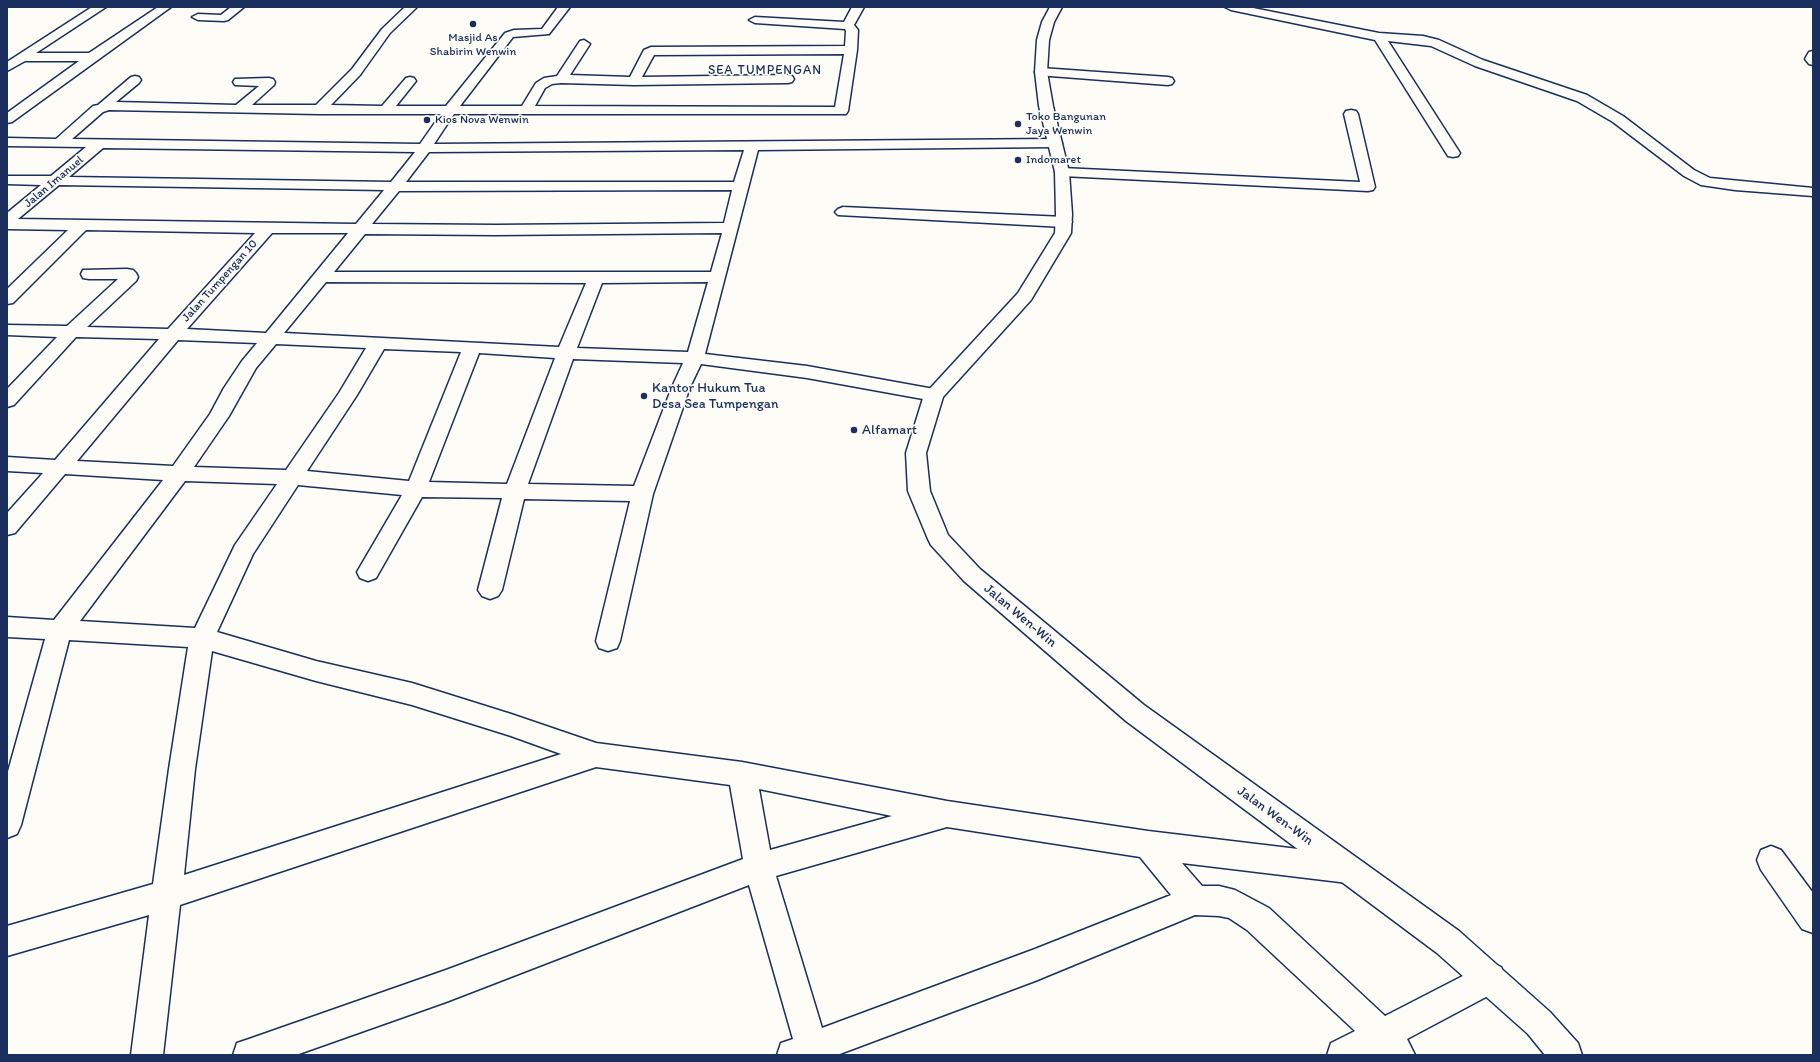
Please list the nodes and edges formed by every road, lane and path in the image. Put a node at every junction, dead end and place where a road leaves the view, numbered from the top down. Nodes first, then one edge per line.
1 (100, 7) edge
2 (165, 7) edge
3 (238, 7) edge
4 (411, 7) edge
5 (564, 7) edge
6 (858, 7) edge
7 (1056, 7) edge
8 (1232, 7) edge
9 (198, 16) dead end
10 (755, 20) dead end
11 (848, 26) junction
12 (1379, 37) junction
13 (584, 44) dead end
14 (851, 50) junction
15 (1813, 55) edge
16 (22, 57) junction
17 (92, 57) junction
18 (1813, 61) edge
19 (7, 67) edge
20 (1041, 72) junction
21 (561, 79) junction
22 (788, 79) dead end
23 (135, 80) dead end
24 (410, 81) dead end
25 (634, 81) junction
26 (1168, 81) dead end
27 (239, 82) dead end
28 (103, 107) junction
29 (239, 109) junction
30 (318, 110) junction
31 (384, 110) junction
32 (450, 110) junction
33 (526, 110) junction
34 (1350, 114) dead end
35 (7, 119) edge
36 (838, 128) junction
37 (7, 142) edge
38 (59, 142) junction
39 (100, 142) junction
40 (1055, 143) junction
41 (752, 146) junction
42 (424, 148) junction
43 (1453, 154) dead end
44 (1062, 172) junction
45 (7, 180) edge
46 (56, 180) junction
47 (397, 185) junction
48 (740, 186) junction
49 (1813, 192) edge
50 (843, 212) dead end
51 (1064, 222) junction
52 (7, 223) edge
53 (82, 225) junction
54 (268, 228) junction
55 (731, 228) junction
56 (361, 229) junction
57 (88, 274) dead end
58 (321, 277) junction
59 (718, 277) junction
60 (596, 278) junction
61 (7, 299) edge
62 (7, 330) edge
63 (71, 332) junction
64 (173, 334) junction
65 (271, 338) junction
66 (378, 343) junction
67 (472, 347) junction
68 (566, 353) junction
69 (695, 358) junction
70 (934, 395) junction
71 (7, 401) edge
72 (7, 464) edge
73 (61, 466) junction
74 (179, 474) junction
75 (293, 477) junction
76 (416, 489) junction
77 (515, 491) junction
78 (642, 494) junction
79 (7, 527) edge
80 (368, 572) dead end
81 (490, 590) dead end
82 (7, 627) edge
83 (60, 630) junction
84 (202, 638) junction
85 (608, 641) dead end
86 (596, 755) junction
87 (742, 774) junction
88 (946, 814) junction
89 (7, 825) edge
90 (1148, 845) junction
91 (1771, 860) dead end
92 (759, 867) junction
93 (1348, 869) junction
94 (167, 895) junction
95 (1195, 900) junction
96 (1813, 918) edge
97 (7, 942) edge
98 (1490, 978) junction
99 (1390, 1045) edge
100 (806, 1052) edge
101 (146, 1055) edge
102 (249, 1055) edge
103 (1344, 1055) edge
104 (1566, 1055) edge

1 - 16 street
2 - 17 street
3 - 9 street
4 - 30 street
5 - 32 street
6 - 11 street
7 - 20 street, Jalan Wen-Win
8 - 12 street
10 - 11 street
11 - 14 street
12 - 43 street
12 - 49 street
13 - 21 street
14 - 25 street
14 - 36 street
15 - 18 street
16 - 17 street
16 - 19 street
17 - 35 street
20 - 26 street
20 - 40 street, Jalan Wen-Win
21 - 25 street
21 - 33 street
22 - 25 street
23 - 28 street
24 - 31 street
27 - 29 street
28 - 29 street
28 - 38 street
29 - 30 street
30 - 31 street
31 - 32 street
32 - 33 street
32 - 42 street
33 - 36 street
34 - 44 street
36 - 40 street
36 - 41 street
37 - 38 street
38 - 39 street
39 - 42 street
39 - 46 street, Jalan Imanuel
40 - 44 street, Jalan Wen-Win
41 - 42 street
41 - 48 street
42 - 47 street
44 - 51 street, Jalan Wen-Win
45 - 46 street
46 - 47 street
46 - 52 street, Jalan Imanuel
47 - 48 street
47 - 56 street
48 - 55 street
50 - 51 street
51 - 70 street, Jalan Wen-Win
52 - 53 street
53 - 54 street
53 - 61 street
54 - 56 street
54 - 64 street, Jalan Tumpengan 10
55 - 56 street
55 - 59 street
56 - 58 street
57 - 63 street
58 - 60 street
58 - 65 street
59 - 60 street
59 - 69 street
60 - 68 street
62 - 63 street
63 - 64 street
63 - 71 street
64 - 65 street
64 - 73 street, Jalan Tumpengan 10
65 - 66 street
65 - 74 street
66 - 67 street
66 - 75 street
67 - 68 street
67 - 76 street
68 - 69 street
68 - 77 street
69 - 70 street
69 - 78 street
70 - 93 street, Jalan Wen-Win
72 - 73 street
73 - 74 street
73 - 79 street, Jalan Tumpengan 10
74 - 75 street
74 - 83 street
75 - 76 street
75 - 84 street
76 - 77 street
76 - 80 street
77 - 78 street
77 - 81 street
78 - 85 street
82 - 83 street
83 - 84 street
83 - 89 street
84 - 86 street
84 - 94 street
86 - 87 street
86 - 94 street
87 - 88 street
87 - 92 street
88 - 90 street
88 - 92 street
90 - 93 street
90 - 95 street
91 - 96 street
92 - 100 street
92 - 102 street
93 - 98 street, Jalan Wen-Win
94 - 97 street
94 - 101 street
95 - 99 street
95 - 100 street
98 - 99 street
98 - 104 street, Jalan Wen-Win
99 - 103 street

